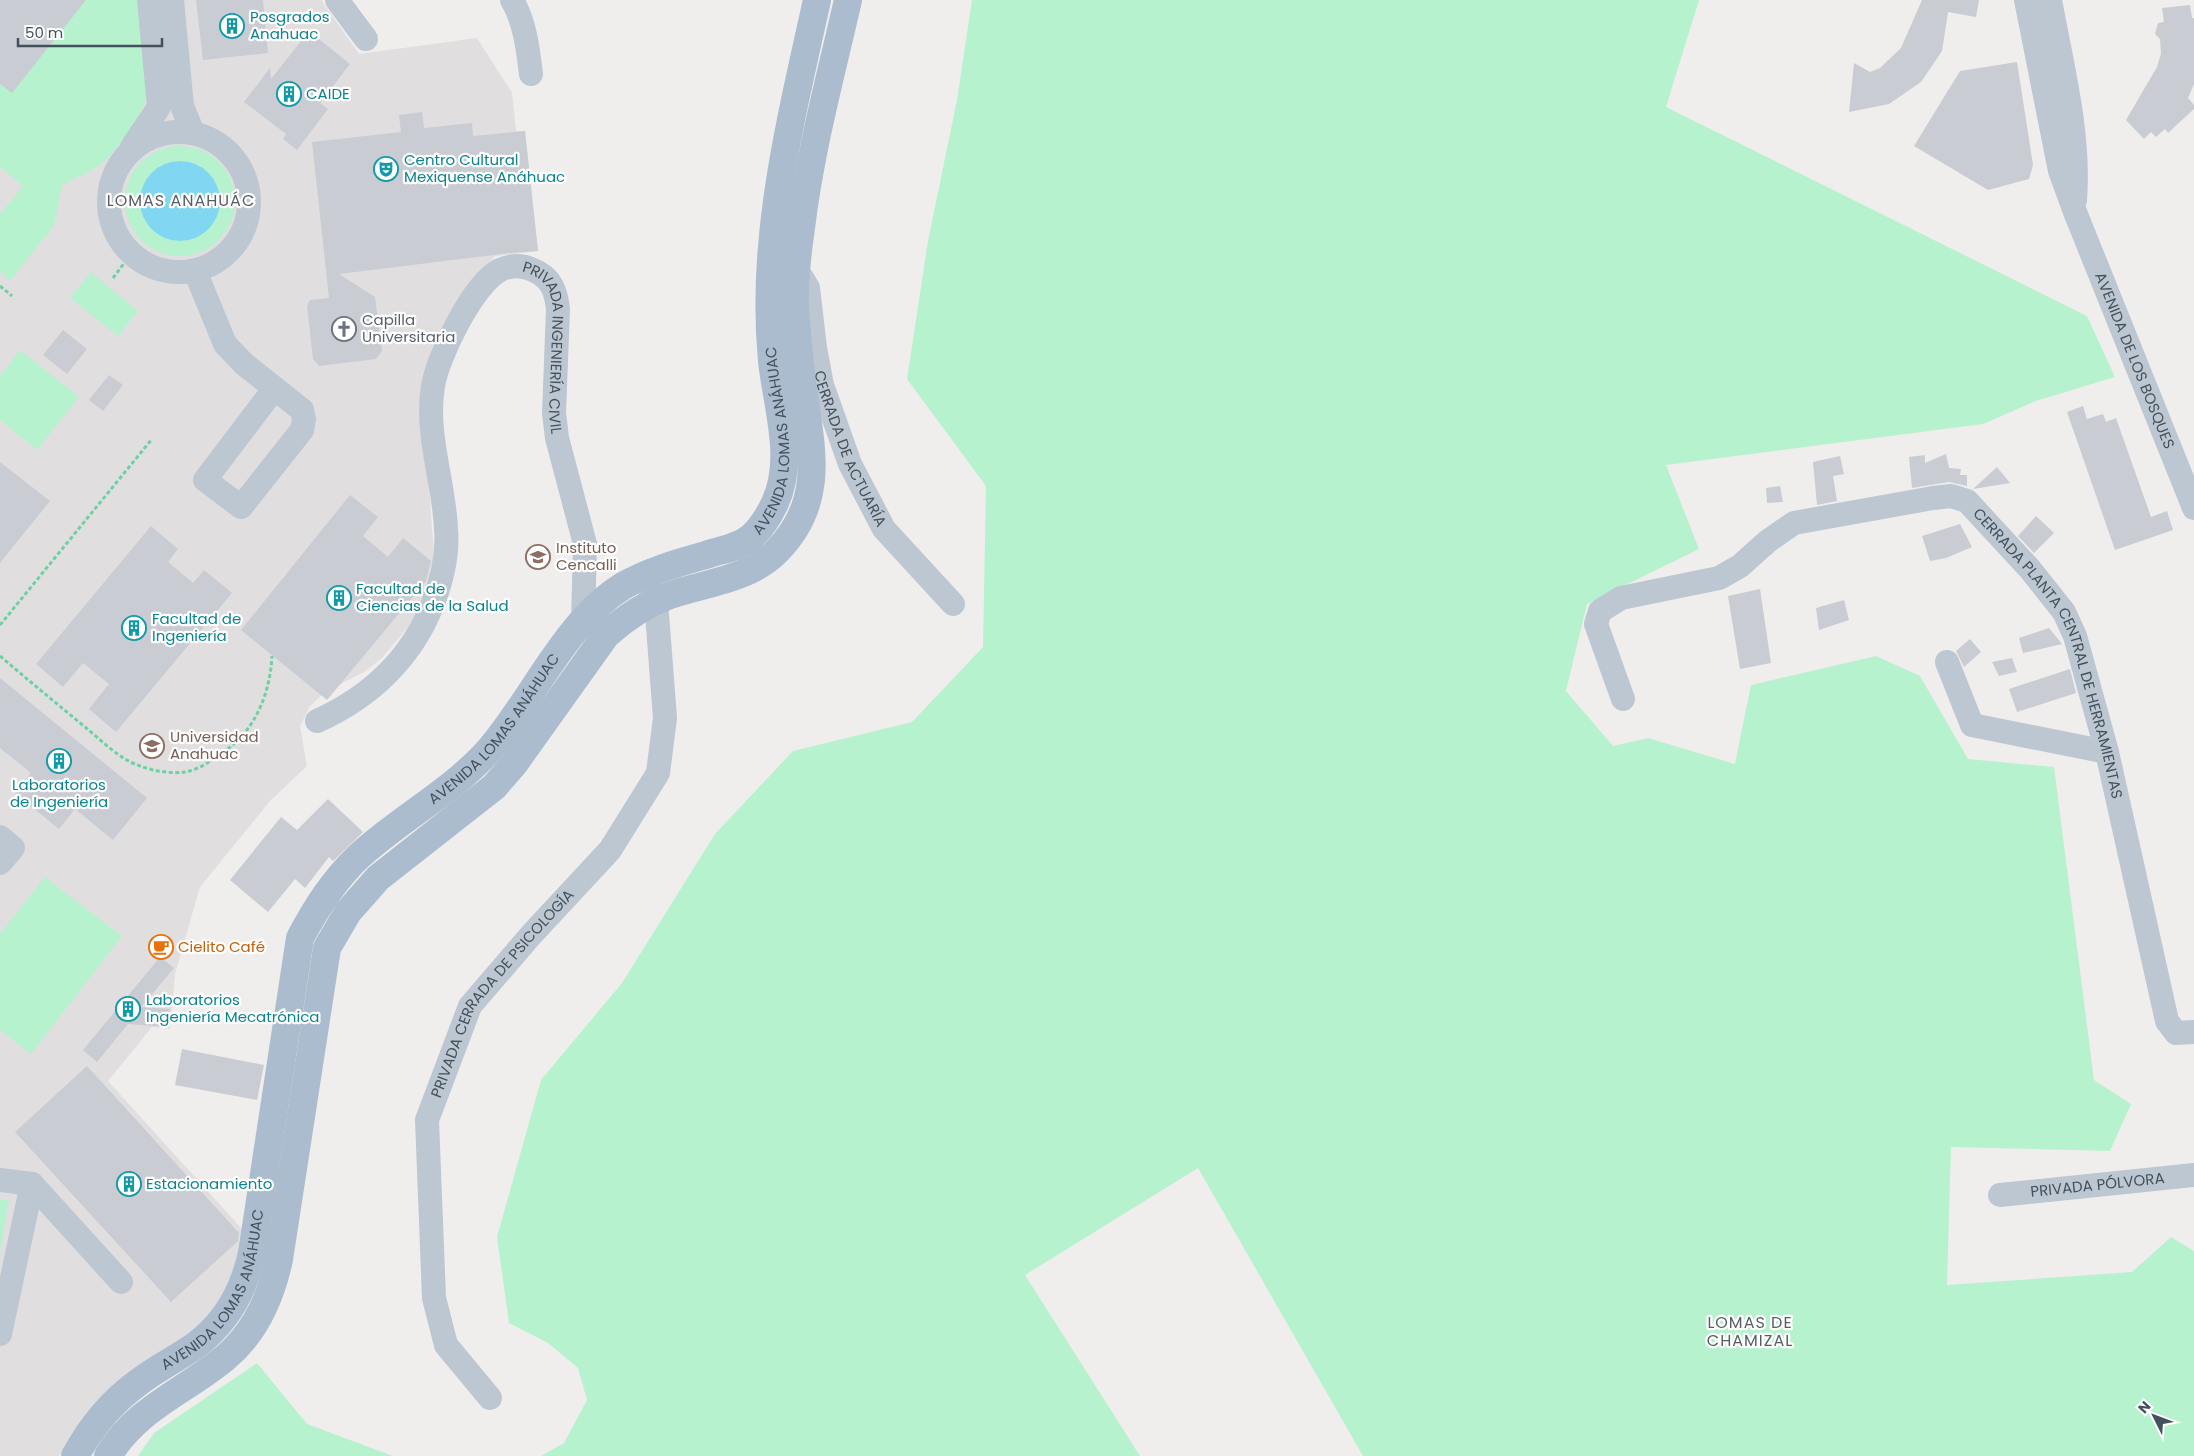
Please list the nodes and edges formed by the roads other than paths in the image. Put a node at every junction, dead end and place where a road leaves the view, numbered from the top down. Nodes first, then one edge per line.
1 (149, 0) edge
2 (172, 0) edge
3 (337, 0) edge
4 (512, 0) edge
5 (817, 0) edge
6 (848, 0) edge
7 (2026, 0) edge
8 (2050, 0) edge
9 (366, 39) dead end
10 (531, 74) dead end
11 (193, 132) junction
12 (129, 152) junction
13 (2075, 212) junction
14 (194, 271) junction
15 (795, 271) junction
16 (274, 390) junction
17 (2194, 508) edge
18 (643, 576) junction
19 (656, 601) junction
20 (953, 604) dead end
21 (594, 628) junction
22 (1947, 662) dead end
23 (1624, 699) dead end
24 (317, 721) dead end
25 (2107, 752) junction
26 (0, 837) edge
27 (0, 863) edge
28 (2194, 1032) edge
29 (2194, 1175) edge
30 (0, 1180) edge
31 (32, 1184) junction
32 (2000, 1195) dead end
33 (121, 1282) dead end
34 (0, 1334) edge
35 (490, 1398) dead end
36 (74, 1456) edge
37 (108, 1456) edge

1 - 12 street
2 - 11 street
3 - 9 street
4 - 10 street
5 - 18 main road, AVENIDA LOMAS ANÁHUAC
6 - 15 main road, AVENIDA LOMAS ANÁHUAC
7 - 13 street, AVENIDA DE LOS BOSQUES
8 - 13 street, AVENIDA DE LOS BOSQUES
11 - 12 street
11 - 14 street
12 - 14 street
13 - 17 street, AVENIDA DE LOS BOSQUES
14 - 16 street
15 - 19 main road, AVENIDA LOMAS ANÁHUAC
15 - 20 street, CERRADA DE ACTUARÍA
16 - 16 street
18 - 19 street
18 - 21 main road, AVENIDA LOMAS ANÁHUAC
19 - 21 main road, AVENIDA LOMAS ANÁHUAC
19 - 35 street, PRIVADA CERRADA DE PSICOLOGÍA
21 - 24 street, PRIVADA INGENIERÍA CIVIL
21 - 36 main road, AVENIDA LOMAS ANÁHUAC
21 - 37 main road, AVENIDA LOMAS ANÁHUAC
22 - 25 street
23 - 25 street, CERRADA PLANTA CENTRAL DE HERRAMIENTAS
25 - 28 street, CERRADA PLANTA CENTRAL DE HERRAMIENTAS
26 - 27 street
29 - 32 street, PRIVADA PÓLVORA
30 - 31 street
31 - 33 street
31 - 34 street

